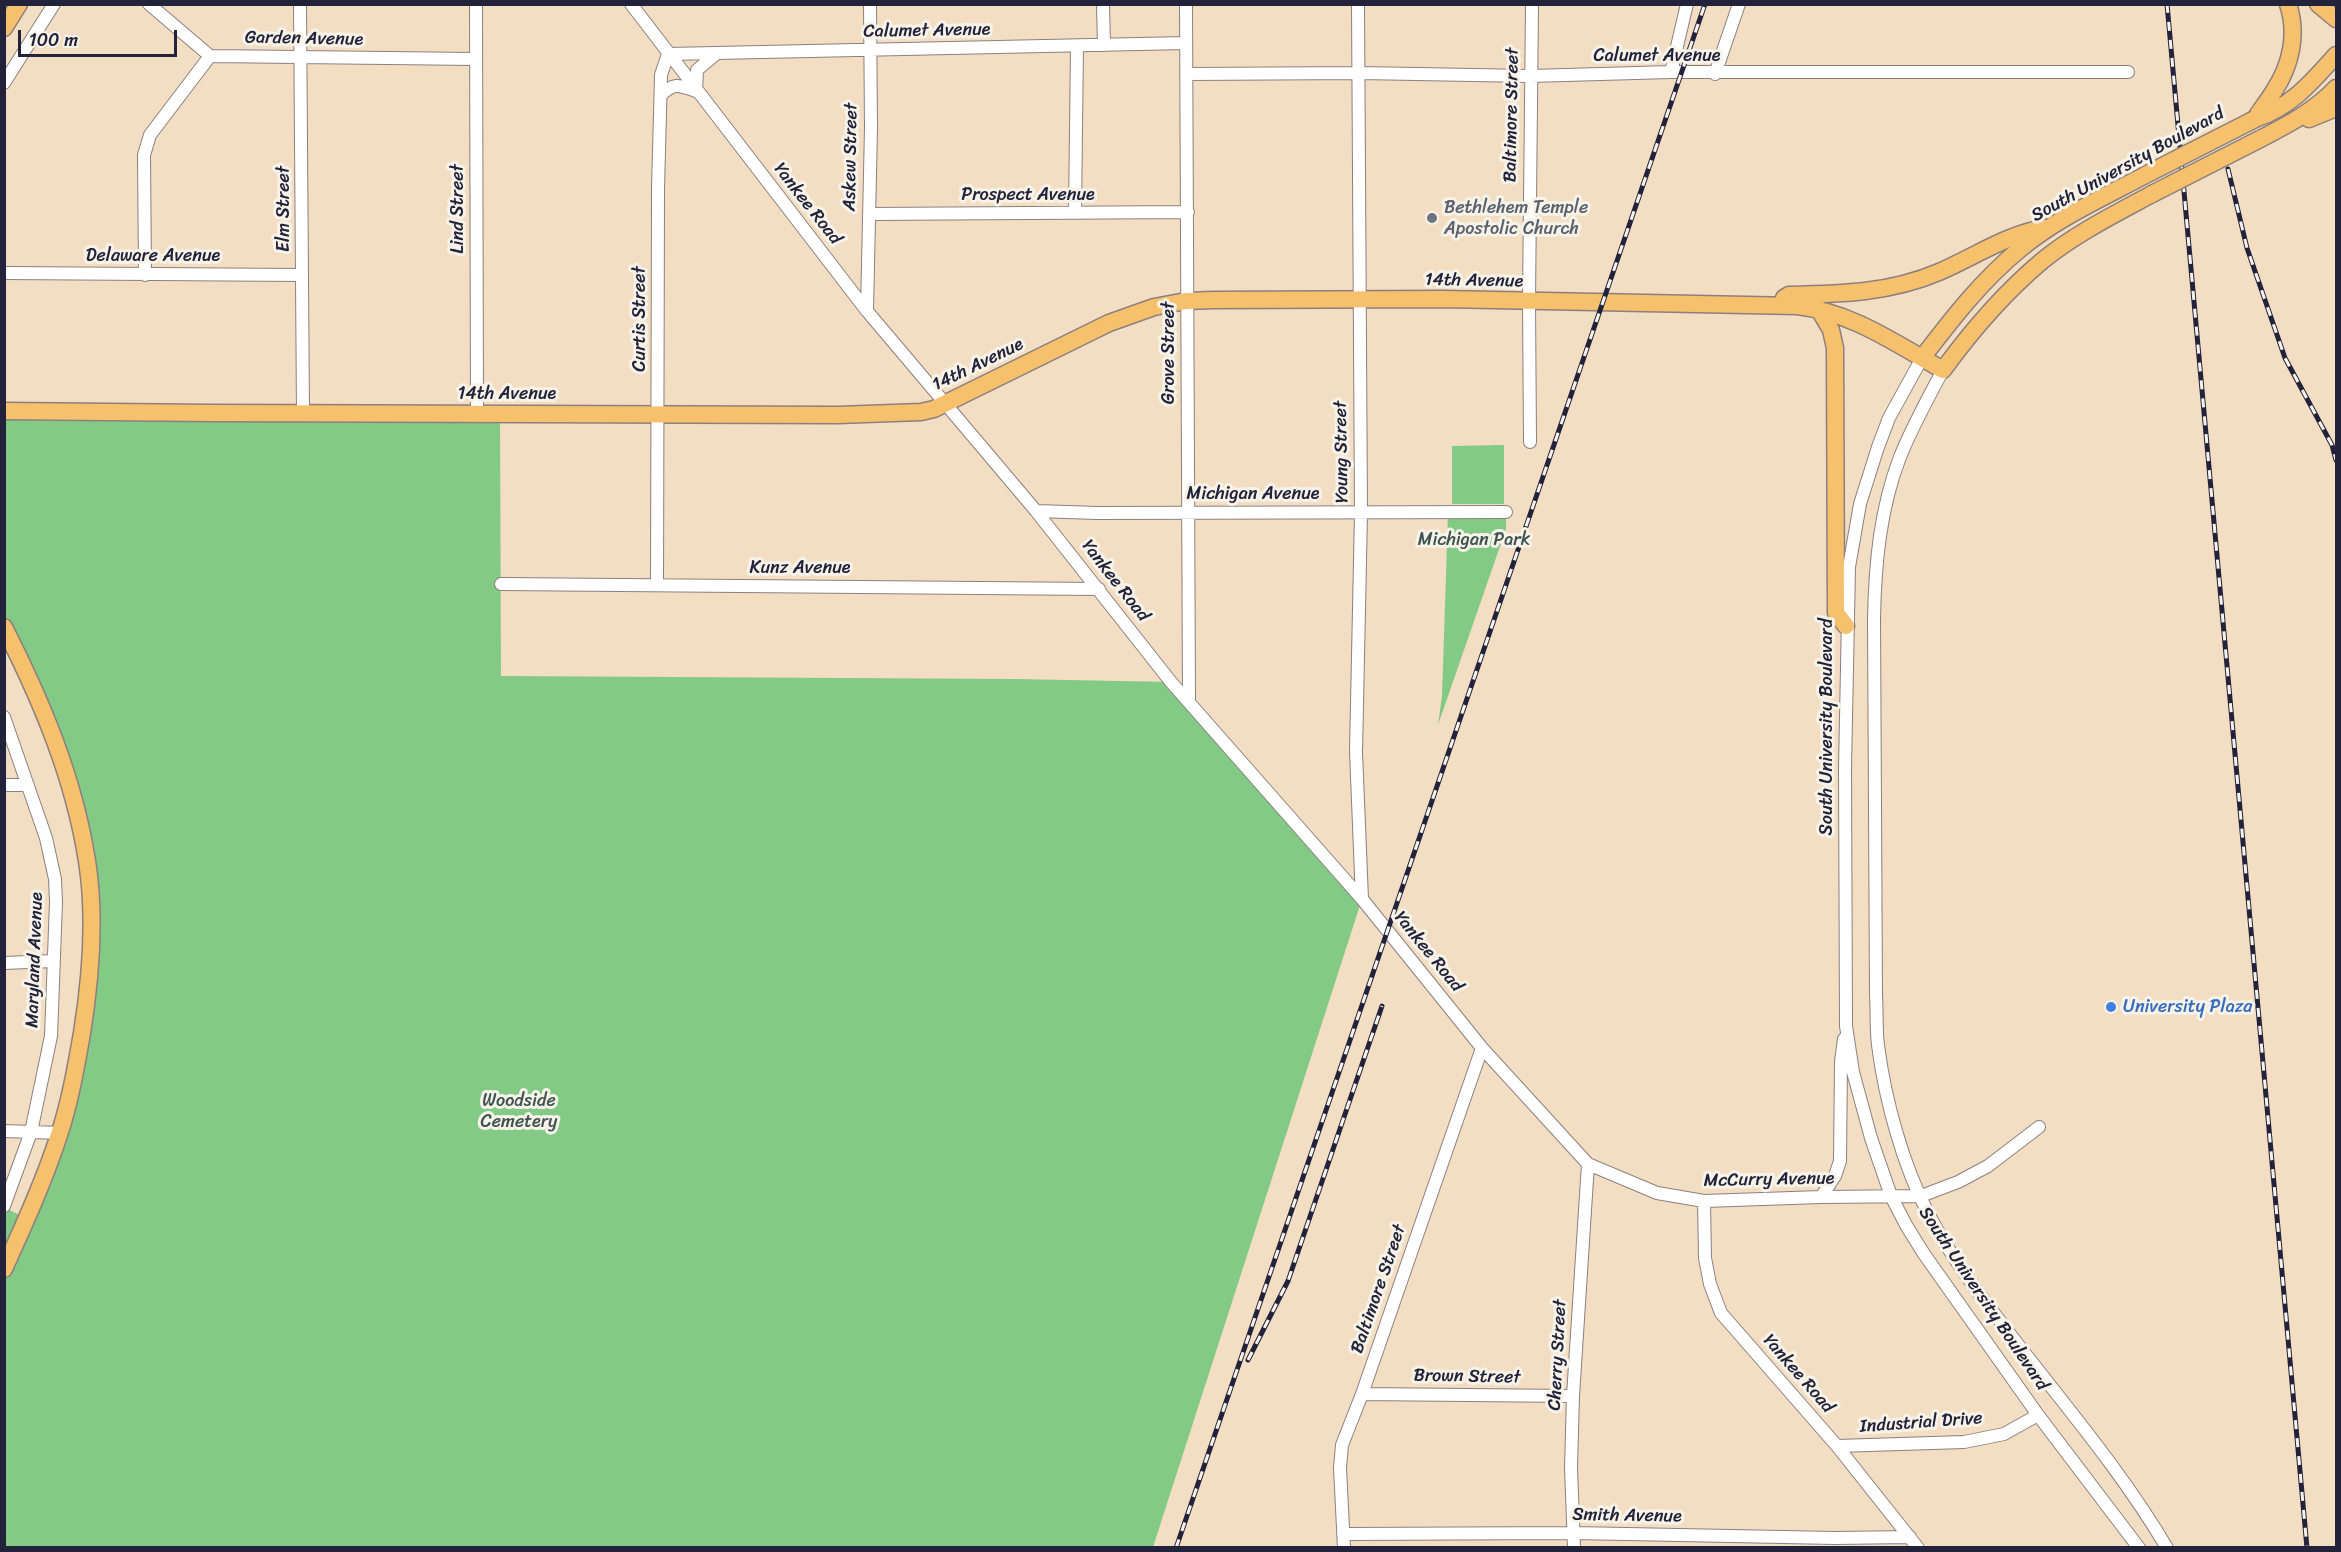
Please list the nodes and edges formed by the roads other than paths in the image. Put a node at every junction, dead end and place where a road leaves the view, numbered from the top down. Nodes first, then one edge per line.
1 (19, 4) edge
2 (54, 4) edge
3 (149, 4) edge
4 (300, 4) edge
5 (476, 4) edge
6 (631, 4) edge
7 (870, 4) edge
8 (1103, 4) edge
9 (1186, 4) edge
10 (1358, 4) edge
11 (1532, 4) edge
12 (1687, 4) edge
13 (1738, 4) edge
14 (2288, 4) edge
15 (2318, 4) edge
16 (2337, 19) edge
17 (4, 28) edge
18 (1186, 43) junction
19 (1104, 45) junction
20 (1077, 46) junction
21 (870, 50) junction
22 (668, 54) junction
23 (716, 54) junction
24 (2337, 55) edge
25 (210, 56) junction
26 (300, 56) junction
27 (476, 59) junction
28 (1671, 72) junction
29 (2128, 72) dead end
30 (1360, 73) junction
31 (1187, 74) junction
32 (1715, 74) junction
33 (1530, 76) junction
34 (4, 83) edge
35 (2337, 88) edge
36 (696, 91) junction
37 (661, 95) junction
38 (2337, 108) edge
39 (2255, 119) junction
40 (2294, 121) junction
41 (1188, 212) junction
42 (1075, 213) junction
43 (869, 214) junction
44 (2049, 228) junction
45 (4, 273) edge
46 (146, 275) junction
47 (302, 275) junction
48 (1358, 299) junction
49 (1186, 301) junction
50 (1529, 301) junction
51 (1773, 305) junction
52 (1818, 308) junction
53 (867, 310) junction
54 (1922, 358) junction
55 (1943, 370) junction
56 (947, 404) junction
57 (4, 411) edge
58 (477, 413) junction
59 (303, 414) junction
60 (657, 414) junction
61 (1530, 442) dead end
62 (1036, 511) junction
63 (1189, 512) junction
64 (1506, 512) dead end
65 (1361, 513) junction
66 (501, 584) dead end
67 (657, 585) junction
68 (1099, 589) junction
69 (1846, 626) junction
70 (4, 627) edge
71 (1189, 701) junction
72 (4, 717) edge
73 (4, 785) edge
74 (28, 785) junction
75 (1362, 899) junction
76 (53, 961) junction
77 (4, 963) edge
78 (1846, 1026) junction
79 (1482, 1048) junction
80 (2039, 1127) dead end
81 (4, 1131) edge
82 (32, 1132) junction
83 (60, 1133) junction
84 (1588, 1164) junction
85 (1891, 1196) junction
86 (1921, 1196) junction
87 (1821, 1197) junction
88 (1704, 1201) junction
89 (4, 1206) edge
90 (4, 1269) edge
91 (1362, 1394) junction
92 (1573, 1396) junction
93 (2038, 1415) junction
94 (1837, 1446) junction
95 (1574, 1533) junction
96 (1344, 1534) junction
97 (1910, 1537) junction
98 (1791, 1542) edge
99 (1344, 1548) edge
100 (1574, 1548) edge
101 (1918, 1548) edge
102 (2139, 1548) edge
103 (2167, 1548) edge

1 - 17 main road
2 - 34 street
3 - 25 street
4 - 26 street, Elm Street
5 - 27 street, Lind Street
6 - 22 street, Yankee Road
7 - 21 street, Askew Street
8 - 19 street
9 - 18 street, Grove Street
10 - 30 street, Young Street
11 - 33 street, Baltimore Street
12 - 28 street
13 - 32 street
14 - 39 main road
15 - 16 main road
18 - 19 street, Calumet Avenue
18 - 31 street, Grove Street
19 - 20 street, Calumet Avenue
20 - 21 street, Calumet Avenue
20 - 42 street
21 - 23 street, Calumet Avenue
21 - 43 street, Askew Street
22 - 23 street, Calumet Avenue
22 - 36 street, Yankee Road
22 - 37 street, Curtis Street
23 - 36 street
24 - 39 main road, South University Boulevard
25 - 26 street, Garden Avenue
25 - 46 street
26 - 27 street, Garden Avenue
26 - 47 street, Elm Street
27 - 58 street, Lind Street
28 - 32 street, Calumet Avenue
28 - 33 street, Calumet Avenue
29 - 32 street, Calumet Avenue
30 - 31 street, Calumet Avenue
30 - 33 street, Calumet Avenue
30 - 48 street, Young Street
31 - 41 street, Grove Street
33 - 50 street, Baltimore Street
35 - 40 main road, South University Boulevard
36 - 37 street
36 - 53 street, Yankee Road
37 - 60 street, Curtis Street
38 - 40 main road
39 - 44 main road, South University Boulevard, bridge
40 - 55 main road, South University Boulevard, bridge
41 - 42 street, Prospect Avenue
41 - 49 street, Grove Street
42 - 43 street, Prospect Avenue
43 - 53 street, Askew Street
44 - 51 main road
44 - 54 main road, South University Boulevard
45 - 46 street, Delaware Avenue
46 - 47 street, Delaware Avenue
47 - 59 street, Elm Street
48 - 49 main road, 14th Avenue
48 - 50 main road, 14th Avenue
48 - 65 street, Young Street
49 - 56 main road, 14th Avenue
49 - 63 street, Grove Street
50 - 51 main road, 14th Avenue
50 - 61 street, Baltimore Street
51 - 52 main road, 14th Avenue
52 - 54 main road, 14th Avenue
52 - 69 main road
53 - 56 street, Yankee Road
54 - 55 main road, 14th Avenue
54 - 69 street, South University Boulevard
55 - 86 street, South University Boulevard
56 - 60 main road, 14th Avenue
56 - 62 street, Yankee Road
57 - 59 main road, 14th Avenue
58 - 59 main road, 14th Avenue
58 - 60 main road, 14th Avenue
60 - 67 street, Curtis Street
62 - 63 street, Michigan Avenue
62 - 68 street, Yankee Road
63 - 65 street, Michigan Avenue
63 - 71 street, Grove Street
64 - 65 street, Michigan Avenue
65 - 75 street, Young Street
66 - 67 street, Kunz Avenue
67 - 68 street, Kunz Avenue
68 - 71 street, Yankee Road
69 - 78 street, South University Boulevard
70 - 83 main road
71 - 75 street, Yankee Road
72 - 74 street, Maryland Avenue
73 - 74 street
74 - 76 street, Maryland Avenue
75 - 79 street, Yankee Road
76 - 77 street
76 - 82 street, Maryland Avenue
78 - 85 street, South University Boulevard
78 - 87 street
79 - 84 street, Yankee Road
79 - 91 street, Baltimore Street
80 - 86 street
81 - 82 street
82 - 83 street
82 - 89 street, Maryland Avenue
83 - 90 main road
84 - 88 street, McCurry Avenue
84 - 92 street, Cherry Street
85 - 86 street, McCurry Avenue
85 - 87 street, McCurry Avenue
85 - 93 street, South University Boulevard
86 - 103 street, South University Boulevard
87 - 88 street, McCurry Avenue
88 - 94 street, Yankee Road
91 - 92 street, Brown Street
91 - 96 street, Baltimore Street
92 - 95 street, Cherry Street
93 - 94 street, Industrial Drive
93 - 102 street, South University Boulevard
94 - 97 street, Yankee Road
95 - 96 street, Smith Avenue
95 - 98 street, Smith Avenue
95 - 100 street, Cherry Street
96 - 99 street, Baltimore Street
97 - 98 street, Smith Avenue
97 - 101 street, Yankee Road

